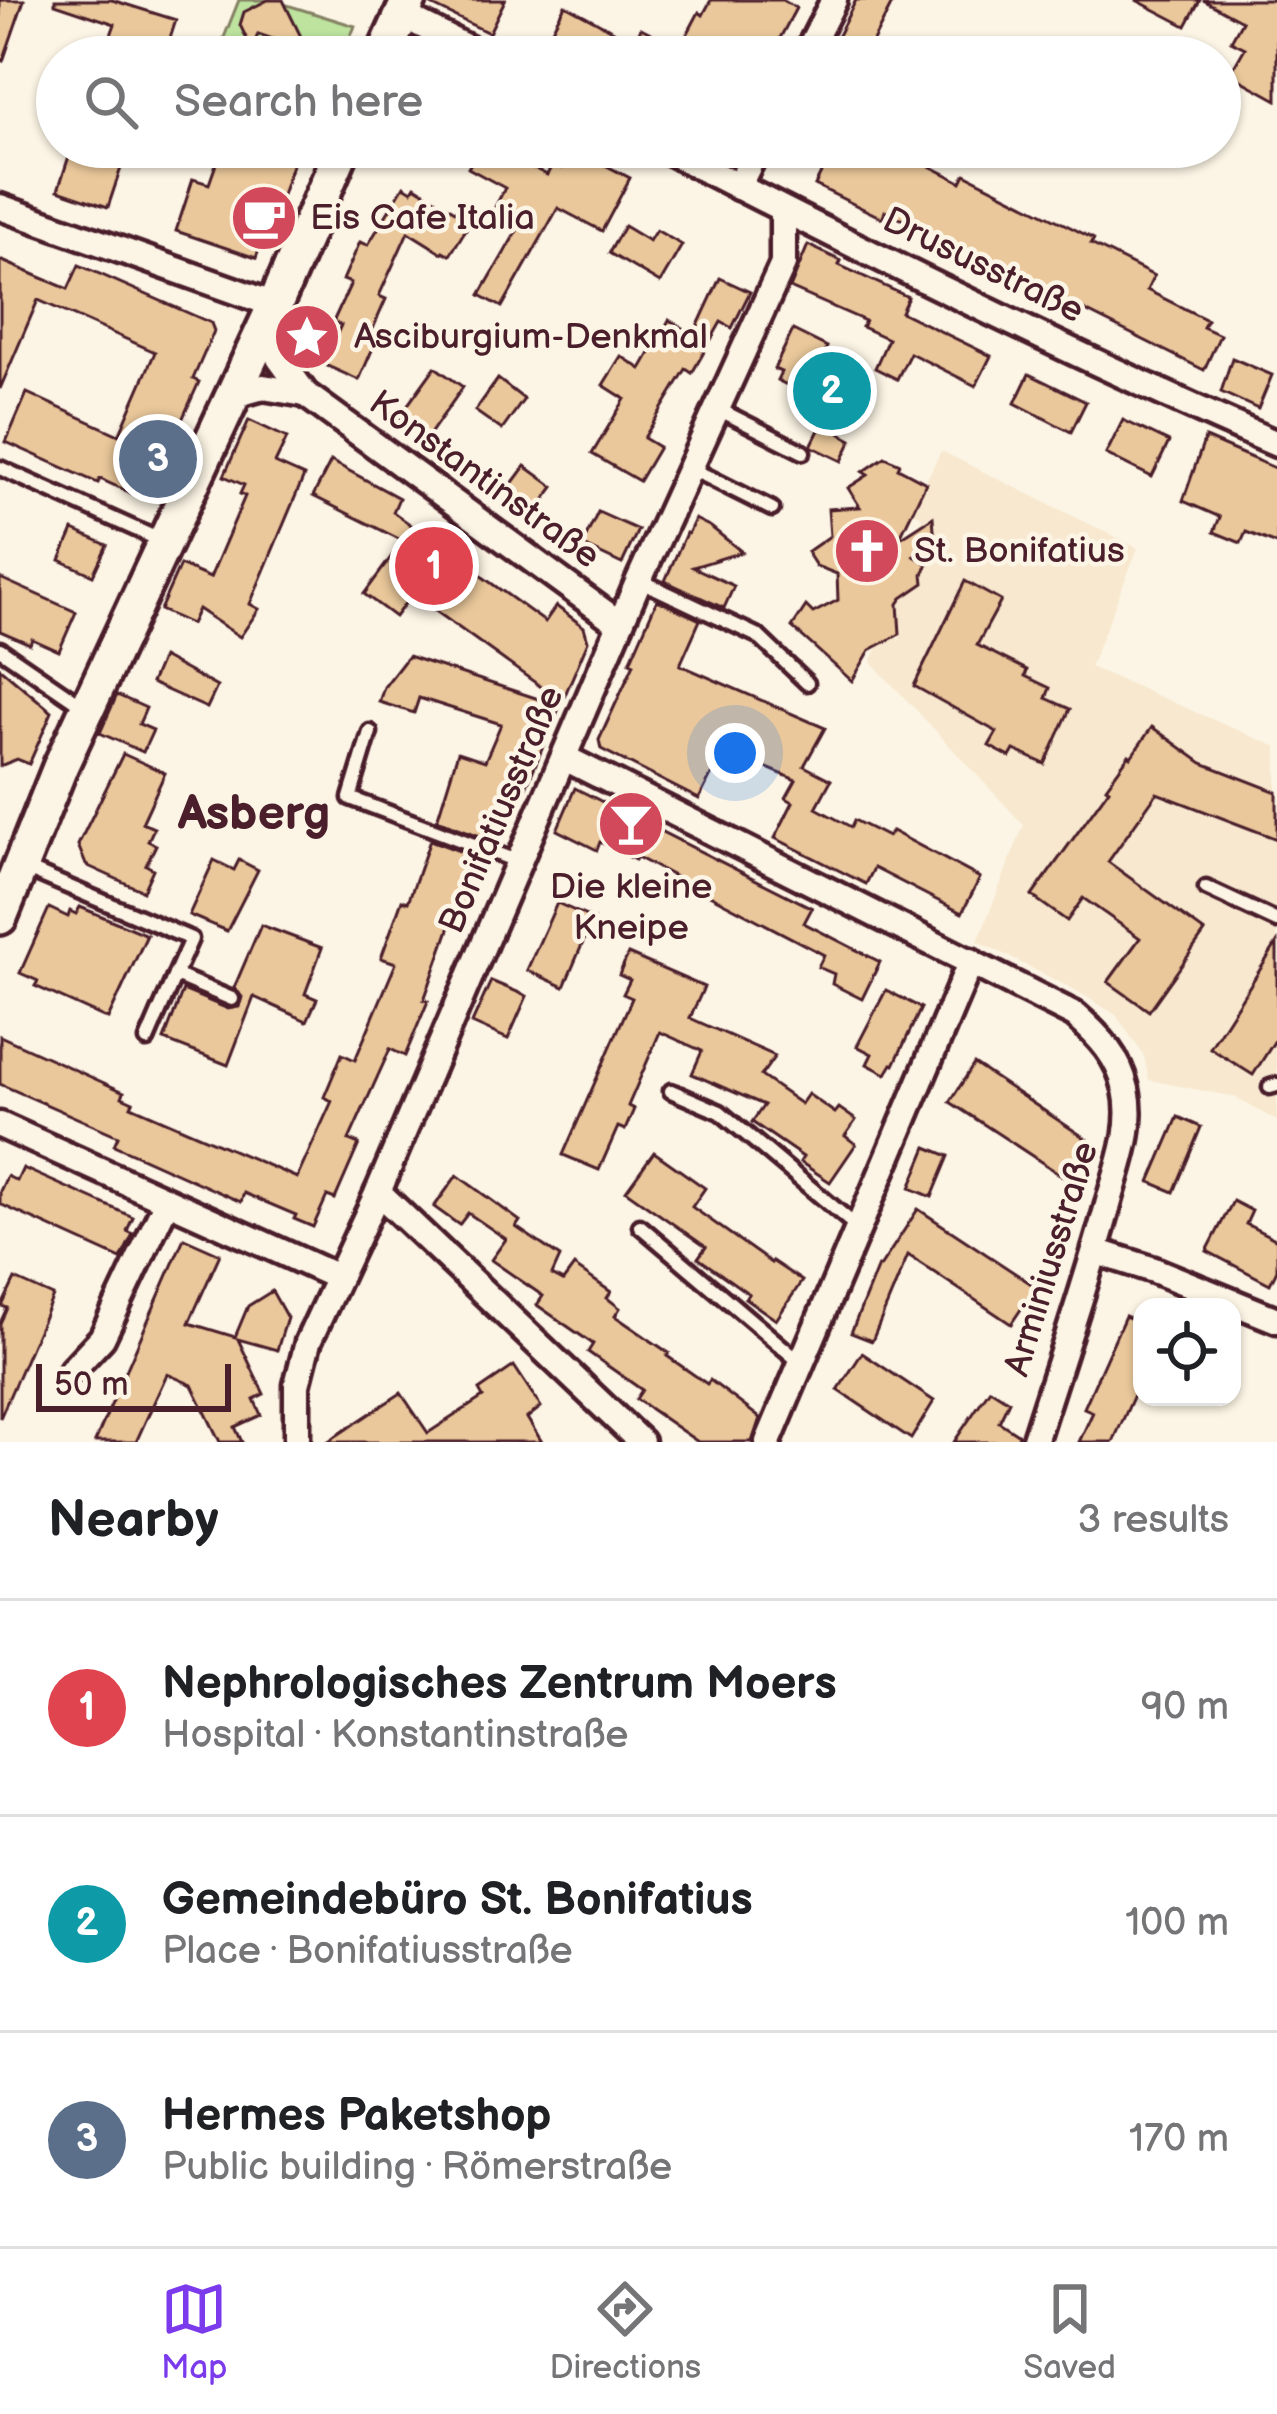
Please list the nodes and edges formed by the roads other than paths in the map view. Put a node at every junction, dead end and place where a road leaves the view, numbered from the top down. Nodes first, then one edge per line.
1 (834, 0) edge
2 (406, 7) edge
3 (393, 36) edge
4 (452, 36) edge
5 (816, 36) edge
6 (334, 168) edge
7 (701, 168) edge
8 (748, 168) edge
9 (738, 187) junction
10 (0, 207) edge
11 (783, 210) junction
12 (270, 314) junction
13 (305, 394) junction
14 (231, 396) junction
15 (716, 408) junction
16 (1277, 445) edge
17 (803, 452) dead end
18 (689, 467) junction
19 (0, 468) edge
20 (772, 509) dead end
21 (163, 542) junction
22 (639, 580) junction
23 (620, 624) junction
24 (0, 649) edge
25 (807, 682) dead end
26 (87, 709) junction
27 (370, 732) dead end
28 (565, 758) junction
29 (519, 862) junction
30 (20, 866) junction
31 (1206, 888) dead end
32 (0, 917) edge
33 (1277, 921) edge
34 (971, 962) junction
35 (175, 975) junction
36 (232, 999) dead end
37 (147, 1040) dead end
38 (671, 1090) dead end
39 (0, 1125) edge
40 (378, 1192) junction
41 (167, 1201) junction
42 (640, 1226) dead end
43 (858, 1228) junction
44 (1095, 1251) junction
45 (337, 1277) junction
46 (1277, 1320) edge
47 (802, 1364) junction
48 (72, 1370) dead end
49 (298, 1442) edge
50 (641, 1442) edge
51 (768, 1442) edge
52 (1034, 1442) edge

1 - 5 street
2 - 3 street
2 - 4 street
6 - 12 street
7 - 9 street, Drususstraße
8 - 9 street
9 - 11 street, Drususstraße
10 - 12 street
11 - 15 street, Bonifatiusstraße
11 - 16 street, Drususstraße
12 - 13 street, Konstantinstraße
12 - 14 street
13 - 14 street
13 - 23 street, Konstantinstraße
14 - 21 street
15 - 17 lane
15 - 18 street, Bonifatiusstraße
18 - 20 lane
18 - 22 street, Bonifatiusstraße
19 - 21 lane
21 - 26 street
22 - 23 street, Bonifatiusstraße
22 - 25 lane
23 - 28 street, Bonifatiusstraße
24 - 26 lane
26 - 30 street
27 - 29 lane
28 - 29 street, Bonifatiusstraße
28 - 34 street, Arminiusstraße
29 - 40 street, Bonifatiusstraße
30 - 32 street
30 - 35 lane
31 - 33 lane
34 - 43 street
34 - 44 street, Arminiusstraße
35 - 36 lane
35 - 37 lane
38 - 43 lane
39 - 41 street
40 - 45 street, Bonifatiusstraße
40 - 50 street
41 - 45 street
41 - 48 street
42 - 47 lane
43 - 47 street
44 - 46 street
44 - 52 street, Arminiusstraße
45 - 49 street, Bonifatiusstraße
47 - 51 street

